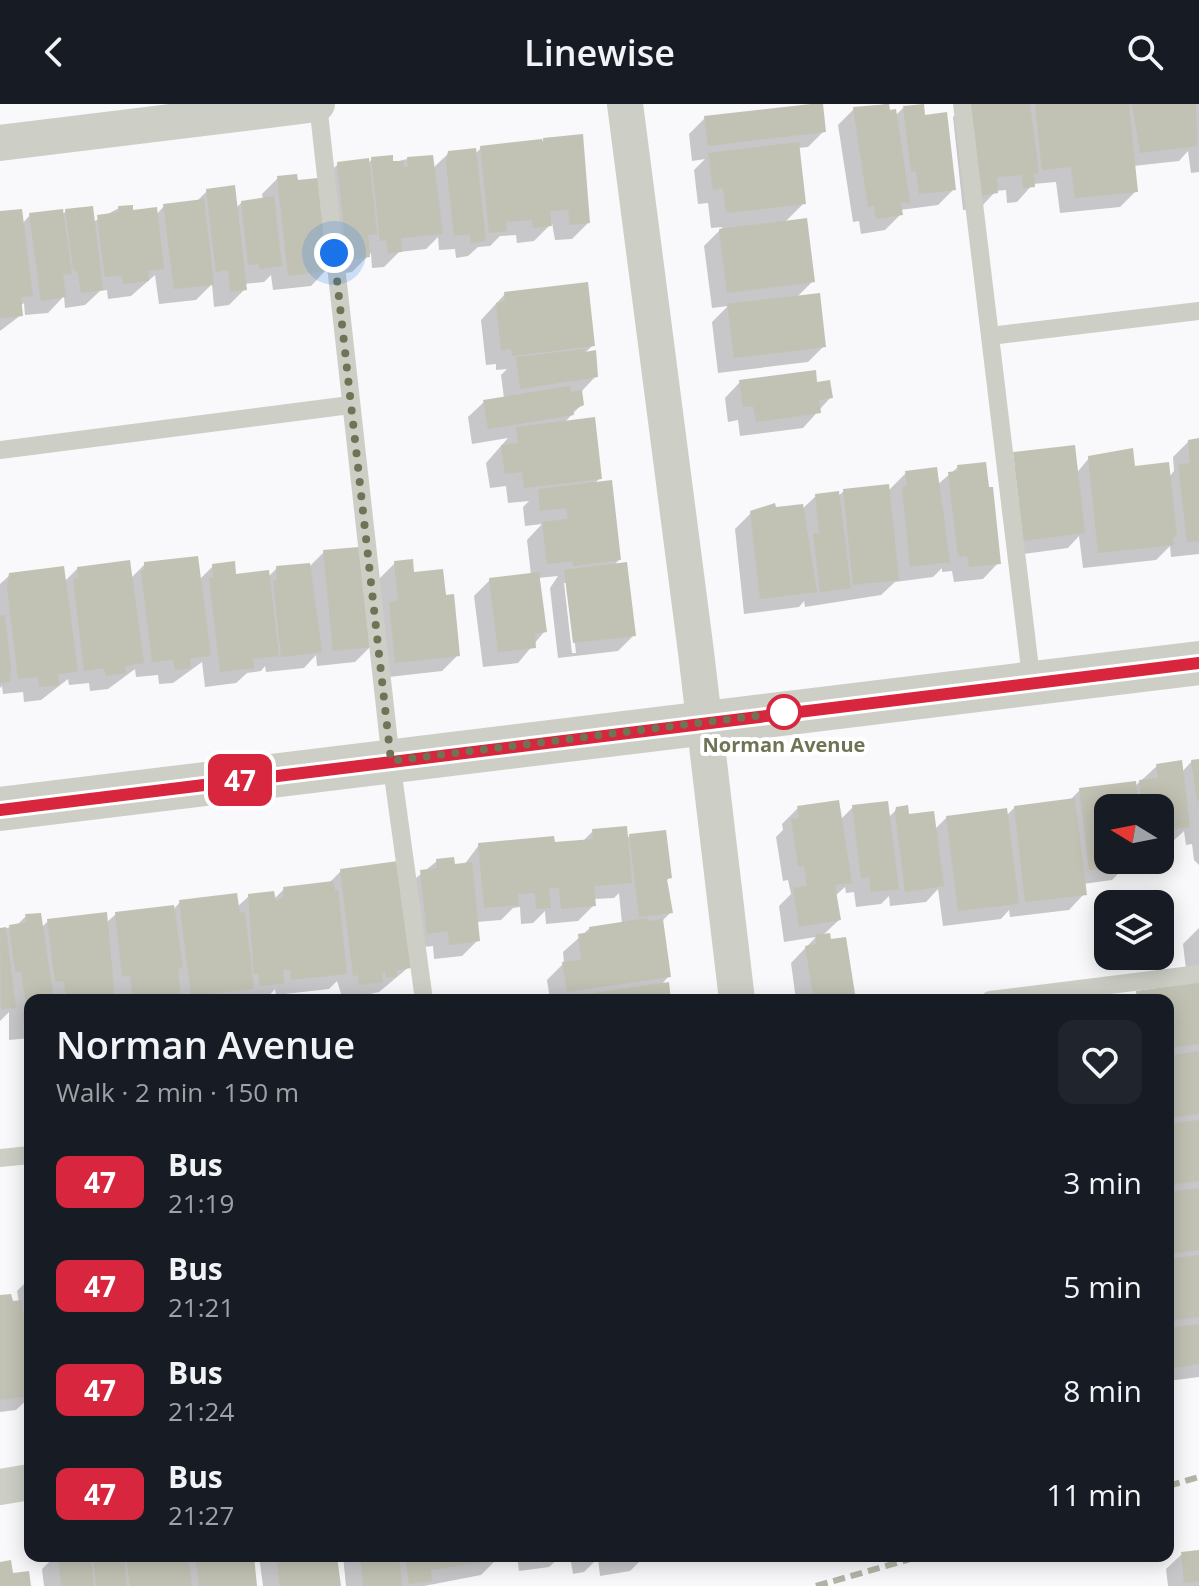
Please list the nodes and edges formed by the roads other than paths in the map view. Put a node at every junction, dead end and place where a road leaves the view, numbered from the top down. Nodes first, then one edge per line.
1 (317, 104) edge
2 (625, 104) edge
3 (962, 104) edge
4 (0, 143) edge
5 (1199, 311) edge
6 (990, 336) junction
7 (350, 405) junction
8 (0, 450) edge
9 (1199, 663) edge
10 (1032, 685) junction
11 (704, 722) junction
12 (391, 761) junction
13 (0, 809) edge
14 (1199, 974) edge
15 (423, 994) edge
16 (736, 994) edge
17 (1057, 994) edge
18 (24, 1156) edge
19 (0, 1158) edge
20 (24, 1483) edge
21 (0, 1487) edge

1 - 4 street
1 - 7 lane
2 - 11 street
3 - 6 lane
5 - 6 lane
6 - 10 lane
7 - 8 lane
7 - 12 lane
9 - 10 street
10 - 11 street
11 - 12 street
11 - 16 street
12 - 13 street
12 - 15 lane
14 - 17 lane
18 - 19 lane
20 - 21 street

